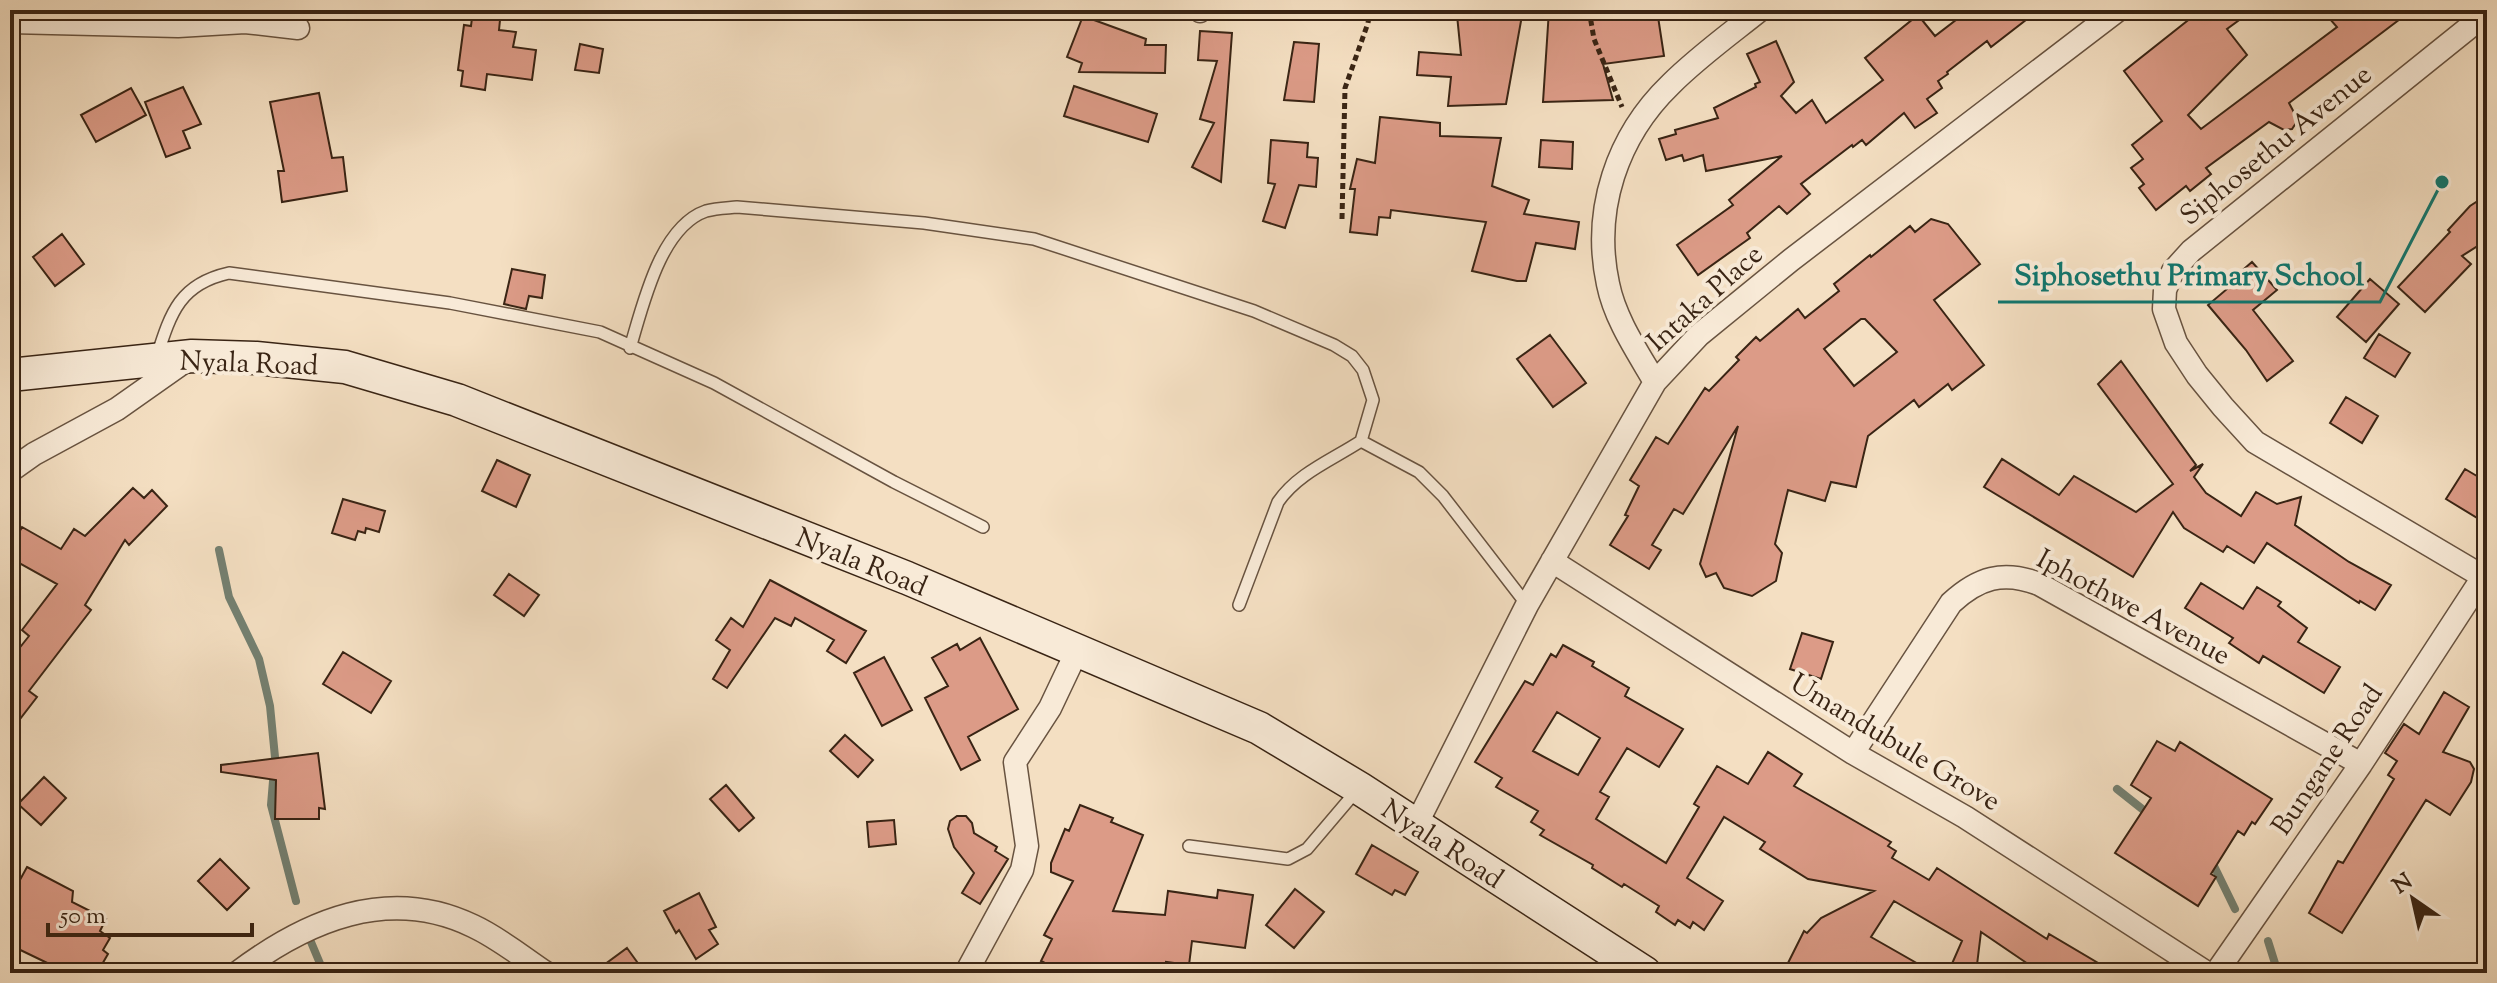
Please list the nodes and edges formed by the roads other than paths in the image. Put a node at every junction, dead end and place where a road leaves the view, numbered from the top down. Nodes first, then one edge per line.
1 (1760, 10) edge
2 (2118, 10) edge
3 (2487, 13) edge
4 (10, 22) edge
5 (298, 28) dead end
6 (630, 348) junction
7 (192, 356) junction
8 (156, 360) junction
9 (10, 375) edge
10 (1655, 382) junction
11 (1361, 441) junction
12 (10, 471) edge
13 (983, 527) dead end
14 (1552, 561) junction
15 (2485, 578) edge
16 (1239, 605) dead end
17 (1527, 605) junction
18 (1077, 651) junction
19 (1853, 753) junction
20 (2361, 764) junction
21 (1359, 788) junction
22 (1416, 825) junction
23 (1189, 846) dead end
24 (237, 973) edge
25 (546, 973) edge
26 (966, 973) edge
27 (1645, 973) edge
28 (2207, 973) edge
29 (2216, 973) edge

1 - 10 street
2 - 10 street, Intaka Place
3 - 15 street, Siphosethu Avenue
4 - 5 street
6 - 8 lane
6 - 11 lane
6 - 13 lane
7 - 8 street, Nyala Road
7 - 12 street
7 - 18 street, Nyala Road
8 - 9 street, Nyala Road
10 - 14 street, Intaka Place
11 - 16 lane
11 - 17 lane
14 - 17 street, Intaka Place
14 - 19 street, Umandubule Grove
15 - 20 street, Bungane Road
17 - 22 street, Intaka Place
18 - 21 street, Nyala Road
18 - 26 street
19 - 20 street, Iphothwe Avenue
19 - 28 street, Umandubule Grove
20 - 29 street, Bungane Road
21 - 22 street, Nyala Road
21 - 23 lane
22 - 27 street, Nyala Road
24 - 25 street

